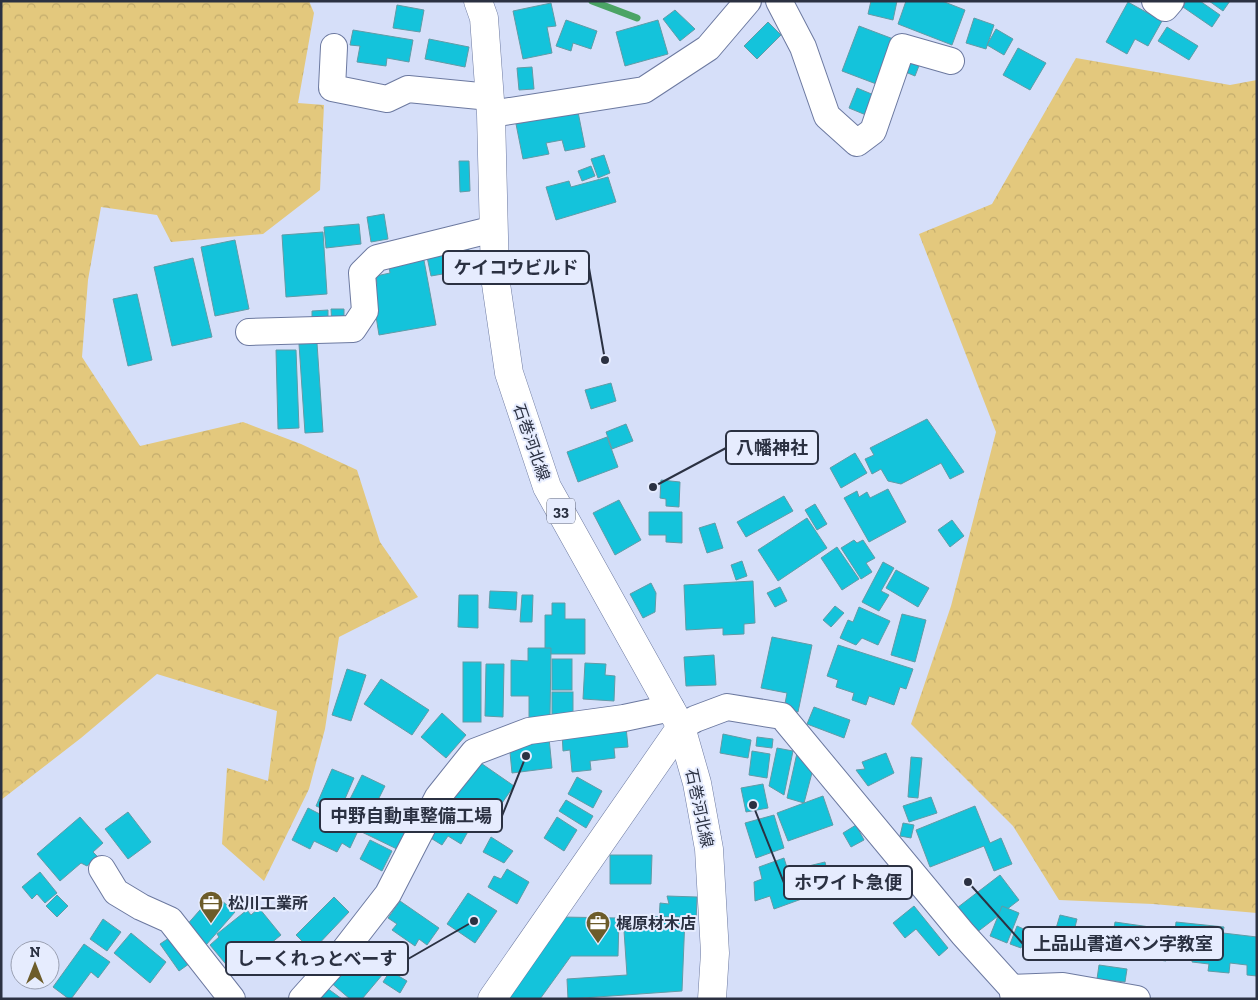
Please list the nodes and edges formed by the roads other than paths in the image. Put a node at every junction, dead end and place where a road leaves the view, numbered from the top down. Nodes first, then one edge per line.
1 (478, 1) edge
2 (748, 1) edge
3 (779, 1) edge
4 (1155, 1) edge
5 (1171, 1) edge
6 (334, 47) dead end
7 (951, 60) dead end
8 (491, 106) junction
9 (494, 229) junction
10 (249, 332) dead end
11 (676, 718) junction
12 (102, 869) dead end
13 (1013, 993) edge
14 (232, 999) edge
15 (302, 999) edge
16 (492, 999) edge
17 (712, 999) edge
18 (1137, 999) edge

1 - 8 main road, 石巻河北線 / 33
2 - 8 street
3 - 7 street
4 - 5 street
6 - 8 street
8 - 9 main road, 石巻河北線 / 33
9 - 10 street
9 - 11 main road, 石巻河北線 / 33
11 - 13 street
11 - 15 street
11 - 16 main road
11 - 17 main road, 石巻河北線 / 33
12 - 14 street
13 - 18 street

